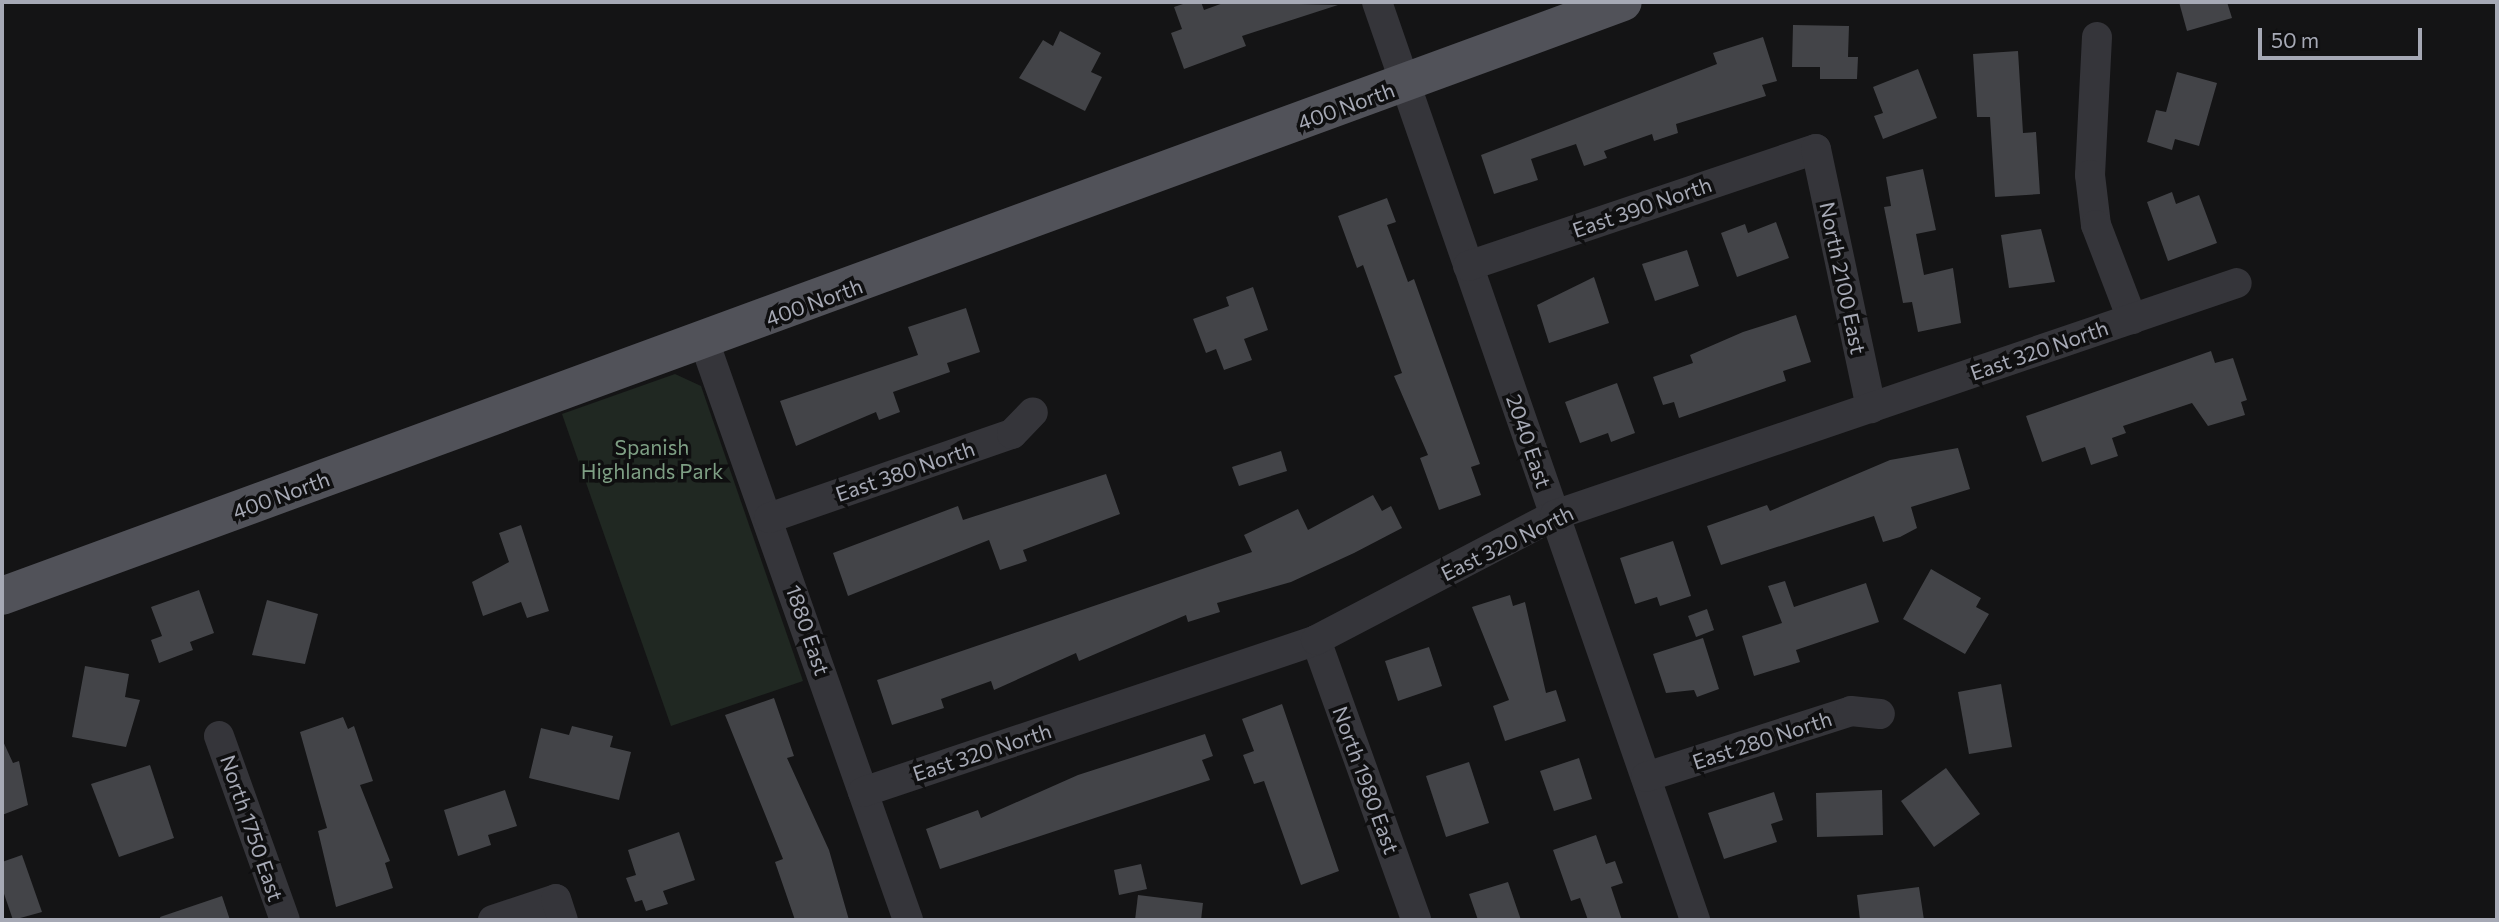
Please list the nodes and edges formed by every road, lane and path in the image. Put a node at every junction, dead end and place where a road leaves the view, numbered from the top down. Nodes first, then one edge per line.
1 (1377, 2) edge
2 (1623, 2) edge
3 (2097, 37) dead end
4 (1405, 84) junction
5 (1816, 149) joint
6 (1468, 266) junction
7 (2237, 283) dead end
8 (2132, 318) junction
9 (704, 341) junction
10 (1871, 408) junction
11 (1033, 412) dead end
12 (1555, 515) junction
13 (769, 517) junction
14 (2, 596) edge
15 (1316, 640) junction
16 (1880, 714) dead end
17 (219, 736) dead end
18 (1646, 777) junction
19 (863, 792) junction
20 (559, 910) edge
21 (285, 920) edge
22 (493, 920) edge
23 (908, 920) edge
24 (1416, 920) edge
25 (1695, 920) edge

1 - 4 street, 2040 East
2 - 4 main road, 400 North
3 - 8 street
4 - 6 street, 2040 East
4 - 9 main road, 400 North
5 - 6 street, East 390 North
5 - 10 street, North 2100 East
6 - 12 street, 2040 East
7 - 8 street, East 320 North
8 - 10 street, East 320 North
9 - 13 street, 1880 East
9 - 14 main road, 400 North
10 - 12 street, East 320 North
11 - 13 street, East 380 North
12 - 15 street, East 320 North
12 - 18 street, 2040 East
13 - 19 street, 1880 East
15 - 19 street, East 320 North
15 - 24 street, North 1980 East
16 - 18 street, East 280 North
17 - 21 street, North 1750 East
18 - 25 street, 2040 East
19 - 23 street, 1880 East
20 - 22 street

